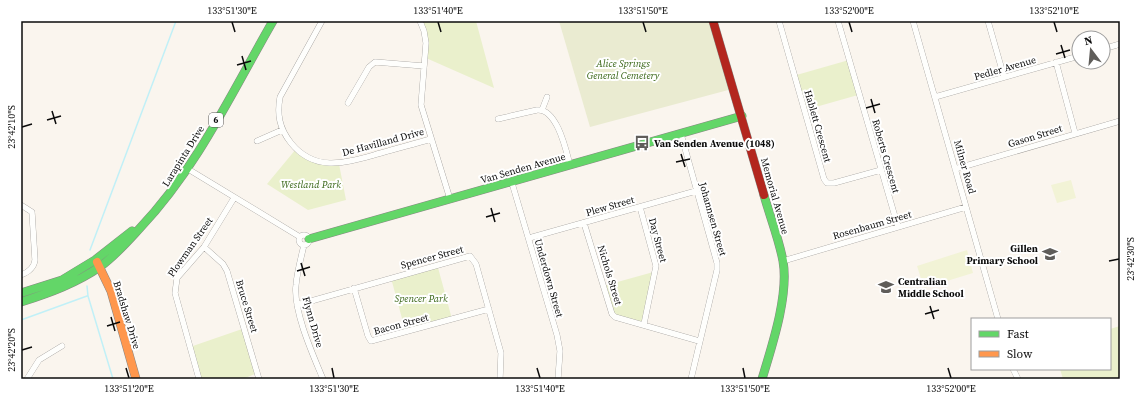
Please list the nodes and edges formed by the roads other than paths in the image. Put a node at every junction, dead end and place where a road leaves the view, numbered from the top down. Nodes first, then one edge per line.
1 (272, 21) edge
2 (322, 21) edge
3 (420, 21) edge
4 (713, 21) edge
5 (779, 21) edge
6 (838, 21) edge
7 (913, 21) edge
8 (988, 21) edge
9 (1071, 58) edge
10 (1056, 62) junction
11 (424, 66) junction
12 (1004, 77) junction
13 (548, 97) dead end
14 (935, 97) junction
15 (348, 102) dead end
16 (542, 110) junction
17 (742, 116) junction
18 (498, 119) dead end
19 (1120, 121) edge
20 (282, 130) junction
21 (1075, 133) junction
22 (681, 134) junction
23 (431, 139) junction
24 (257, 141) dead end
25 (570, 165) junction
26 (188, 169) junction
27 (955, 169) junction
28 (880, 170) junction
29 (512, 183) junction
30 (696, 191) junction
31 (234, 198) junction
32 (450, 199) junction
33 (21, 205) edge
34 (640, 207) junction
35 (966, 207) junction
36 (153, 214) junction
37 (584, 223) junction
38 (898, 228) junction
39 (529, 238) junction
40 (306, 242) junction
41 (204, 247) junction
42 (95, 260) junction
43 (783, 261) junction
44 (100, 267) junction
45 (21, 275) edge
46 (354, 288) junction
47 (21, 293) edge
48 (21, 302) edge
49 (297, 305) junction
50 (489, 309) junction
51 (998, 318) edge
52 (644, 324) junction
53 (699, 341) junction
54 (62, 346) dead end
55 (1014, 370) edge
56 (27, 379) edge
57 (136, 379) edge
58 (199, 379) edge
59 (259, 379) edge
60 (323, 379) edge
61 (500, 379) edge
62 (558, 379) edge
63 (691, 379) edge
64 (762, 379) edge
65 (1018, 379) edge

1 - 26 street, Larapinta Drive / 6
2 - 20 street, De Havilland Drive
3 - 11 street, De Havilland Drive
4 - 17 street, Memorial Avenue
5 - 28 street, Hablett Crescent
6 - 28 street, Roberts Crescent
7 - 14 street, Milner Road
8 - 12 street
9 - 10 street, Pedler Avenue
10 - 12 street, Pedler Avenue
10 - 21 street
11 - 15 street
11 - 23 street, De Havilland Drive
12 - 14 street, Pedler Avenue
13 - 16 street
14 - 27 street, Milner Road
16 - 18 street
16 - 25 street
17 - 22 street, Van Senden Avenue
17 - 43 street, Memorial Avenue
19 - 21 street, Gason Street
20 - 23 street, De Havilland Drive
20 - 24 street
21 - 27 street, Gason Street
22 - 25 street, Van Senden Avenue
22 - 30 street, Johannsen Street
23 - 32 street, De Havilland Drive
25 - 29 street, Van Senden Avenue
26 - 31 street
26 - 36 street, Larapinta Drive / 6
27 - 35 street, Milner Road
28 - 38 street, Roberts Crescent
29 - 32 street, Van Senden Avenue
29 - 39 street, Underdown Street
30 - 34 street, Plew Street
30 - 53 street, Johannsen Street
31 - 40 street
31 - 41 street, Plowman Street
32 - 40 street, Van Senden Avenue
33 - 45 street
34 - 37 street, Plew Street
34 - 52 street, Day Street
35 - 38 street, Rosenbaum Street
35 - 51 street, Milner Road
36 - 42 street, Larapinta Drive / 6
36 - 44 street, Larapinta Drive / 6
37 - 39 street, Plew Street
37 - 52 street, Nichols Street
38 - 43 street, Rosenbaum Street
39 - 62 street, Underdown Street
40 - 49 street, Flynn Drive
41 - 58 street, Plowman Street
41 - 59 street, Bruce Street
42 - 44 street, Bradshaw Drive
42 - 47 street, Larapinta Drive / 6
43 - 64 street, Memorial Avenue
44 - 48 street, Larapinta Drive / 6
44 - 57 street, Bradshaw Drive
46 - 49 street, Spencer Street
46 - 50 street, Spencer Street
46 - 50 street, Bacon Street
49 - 60 street, Flynn Drive
50 - 61 street, Spencer Street
52 - 53 street, Nichols Street
53 - 63 street, Johannsen Street
54 - 56 street
55 - 65 street

